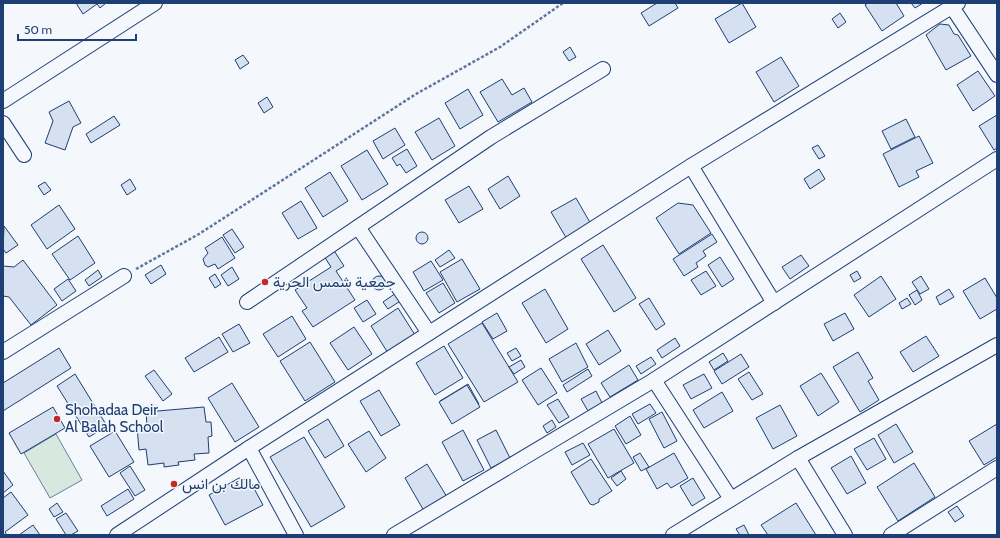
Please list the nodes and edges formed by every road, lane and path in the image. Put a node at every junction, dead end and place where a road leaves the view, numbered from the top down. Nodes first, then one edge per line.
1 (155, 3) edge
2 (563, 3) edge
3 (955, 5) edge
4 (603, 69) dead end
5 (997, 75) edge
6 (3, 101) edge
7 (3, 123) edge
8 (24, 155) dead end
9 (997, 159) edge
10 (691, 166) junction
11 (358, 227) junction
12 (124, 276) joint
13 (247, 302) dead end
14 (774, 303) junction
15 (429, 333) junction
16 (997, 345) edge
17 (3, 352) edge
18 (654, 380) junction
19 (249, 448) junction
20 (798, 458) junction
21 (997, 468) edge
22 (731, 499) junction
23 (117, 535) edge
24 (296, 535) edge
25 (394, 535) edge
26 (673, 535) edge
27 (845, 535) edge
28 (891, 535) edge

1 - 6 street
2 - 12 path
3 - 5 street
3 - 10 street
4 - 11 street
7 - 8 street
9 - 14 street
10 - 14 street
10 - 15 street
11 - 13 street
11 - 15 street
12 - 17 street
14 - 18 street
15 - 19 street
16 - 20 street
18 - 22 street
18 - 25 street
19 - 23 street
19 - 24 street
20 - 22 street
20 - 27 street
21 - 28 street
22 - 26 street

